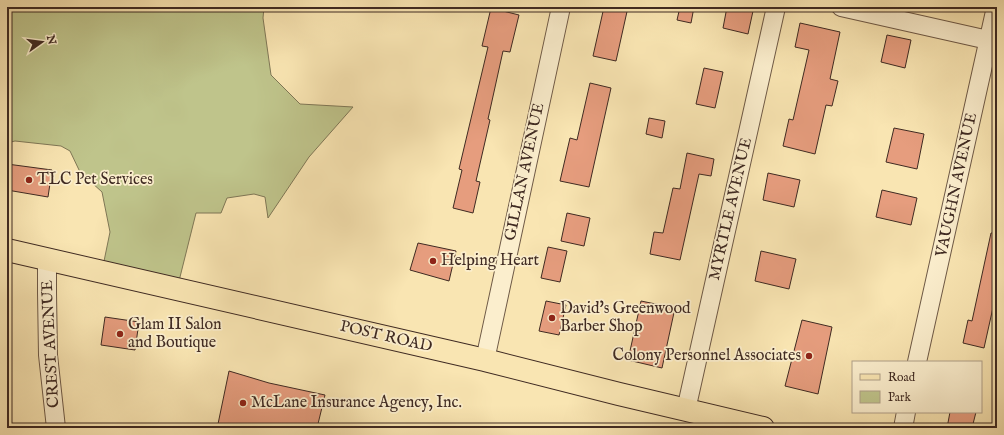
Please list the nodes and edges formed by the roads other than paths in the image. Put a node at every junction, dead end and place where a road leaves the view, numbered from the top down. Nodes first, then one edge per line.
1 (561, 7) edge
2 (776, 7) edge
3 (842, 7) edge
4 (996, 7) edge
5 (993, 41) edge
6 (7, 250) edge
7 (47, 259) junction
8 (485, 360) junction
9 (918, 361) edge
10 (686, 410) junction
11 (906, 413) edge
12 (56, 428) edge
13 (763, 428) edge
14 (903, 428) edge

1 - 8 street, GILLAN AVENUE
2 - 10 street, MYRTLE AVENUE
3 - 5 street
4 - 5 street, VAUGHN AVENUE
5 - 9 street, VAUGHN AVENUE
6 - 7 main road, POST ROAD
7 - 8 main road, POST ROAD
7 - 12 street, CREST AVENUE
8 - 10 main road, POST ROAD
10 - 13 main road, POST ROAD
11 - 14 street

